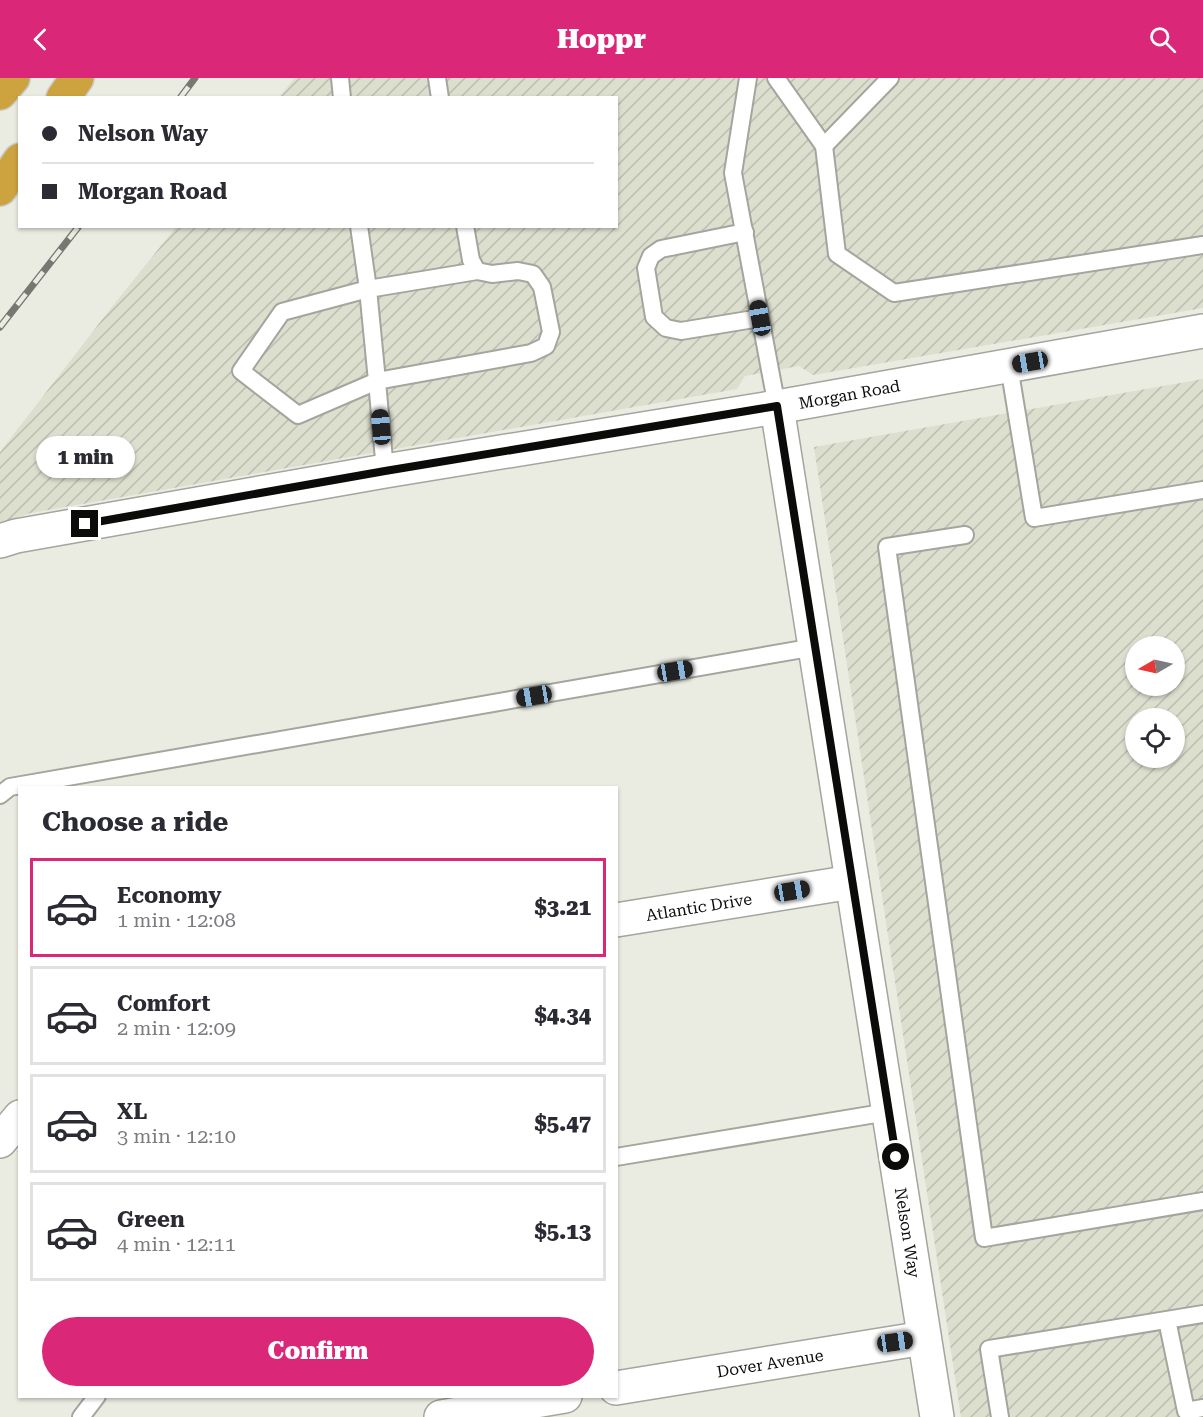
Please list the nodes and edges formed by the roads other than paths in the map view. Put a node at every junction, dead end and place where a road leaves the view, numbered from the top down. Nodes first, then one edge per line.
1 (13, 78) edge
2 (77, 78) edge
3 (339, 78) edge
4 (437, 78) edge
5 (748, 78) edge
6 (776, 78) edge
7 (890, 78) edge
8 (0, 93) edge
9 (64, 96) edge
10 (342, 96) edge
11 (440, 96) edge
12 (825, 146) junction
13 (18, 163) edge
14 (0, 189) edge
15 (359, 228) edge
16 (465, 228) edge
17 (745, 232) junction
18 (1203, 245) edge
19 (477, 271) junction
20 (368, 289) junction
21 (760, 318) junction
22 (1203, 331) edge
23 (1009, 366) junction
24 (377, 381) junction
25 (777, 406) junction
26 (385, 471) junction
27 (1203, 490) edge
28 (965, 535) dead end
29 (0, 542) edge
30 (815, 647) junction
31 (0, 795) edge
32 (852, 882) junction
33 (618, 920) edge
34 (888, 1112) junction
35 (18, 1119) edge
36 (0, 1141) edge
37 (618, 1157) edge
38 (1203, 1201) edge
39 (1203, 1314) edge
40 (1167, 1320) junction
41 (924, 1338) junction
42 (618, 1388) edge
43 (95, 1398) edge
44 (553, 1398) edge
45 (1203, 1408) edge
46 (81, 1417) edge
47 (441, 1417) edge
48 (937, 1417) edge
49 (1000, 1417) edge

1 - 8 highway
2 - 9 highway
3 - 10 lane
4 - 11 lane
5 - 17 lane
6 - 12 lane
7 - 12 lane
12 - 18 lane
13 - 14 highway
15 - 20 lane
16 - 19 lane
17 - 21 lane
17 - 21 lane
19 - 20 lane
19 - 24 lane
20 - 24 lane
20 - 24 lane
21 - 25 lane
22 - 23 street, Morgan Road
23 - 25 street, Morgan Road
23 - 27 lane
24 - 26 lane
25 - 26 street, Morgan Road
25 - 30 street, Nelson Way
26 - 29 street, Morgan Road
28 - 38 lane
30 - 31 lane
30 - 32 street, Nelson Way
32 - 33 street, Atlantic Drive
32 - 34 street, Nelson Way
34 - 37 lane
34 - 41 street, Nelson Way
35 - 36 street
39 - 40 lane
40 - 45 lane
40 - 49 lane
41 - 42 street, Dover Avenue
41 - 48 street, Nelson Way
43 - 46 lane
44 - 47 street

